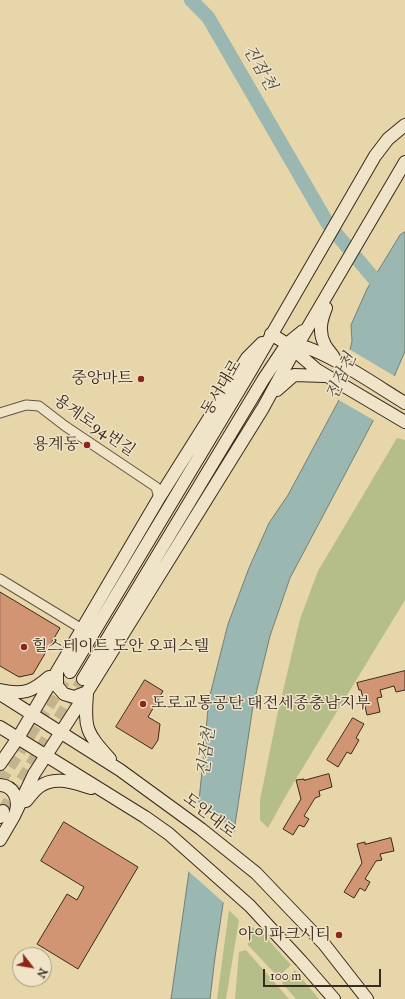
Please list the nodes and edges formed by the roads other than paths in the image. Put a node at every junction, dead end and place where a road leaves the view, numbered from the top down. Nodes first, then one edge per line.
1 (405, 125) edge
2 (405, 162) edge
3 (331, 288) junction
4 (272, 334) junction
5 (293, 346) junction
6 (335, 362) junction
7 (321, 374) junction
8 (405, 403) edge
9 (262, 408) junction
10 (0, 413) edge
11 (402, 420) edge
12 (159, 498) junction
13 (0, 579) edge
14 (82, 629) junction
15 (64, 671) junction
16 (83, 679) tunnel mouth
17 (0, 690) edge
18 (88, 692) junction
19 (0, 694) edge
20 (32, 714) junction
21 (0, 727) edge
22 (60, 731) junction
23 (18, 738) junction
24 (46, 756) junction
25 (0, 764) edge
26 (120, 770) junction
27 (0, 785) edge
28 (111, 795) junction
29 (6, 815) edge
30 (0, 840) edge
31 (334, 999) edge
32 (367, 999) edge

1 - 4 street, 동서대로
2 - 3 street
3 - 5 street, 동서대로
3 - 6 street
4 - 5 street
4 - 12 street
4 - 15 street, 동서대로
5 - 6 street
5 - 7 street
5 - 9 street
5 - 16 street, 동서대로
6 - 8 street
7 - 9 street
7 - 11 street
9 - 18 street
10 - 12 street, 용계로94번길
12 - 14 street
13 - 14 street
14 - 15 street
15 - 17 street
15 - 18 street
15 - 20 street
18 - 22 street
18 - 26 street
19 - 20 street, 도안대로
20 - 22 street, 도안대로
20 - 23 street
21 - 23 street
22 - 24 street
22 - 26 street, 도안대로
23 - 24 street
23 - 25 street
24 - 28 street
24 - 29 street
26 - 32 street, 도안대로
27 - 29 street
28 - 29 street
28 - 31 street
29 - 30 street

